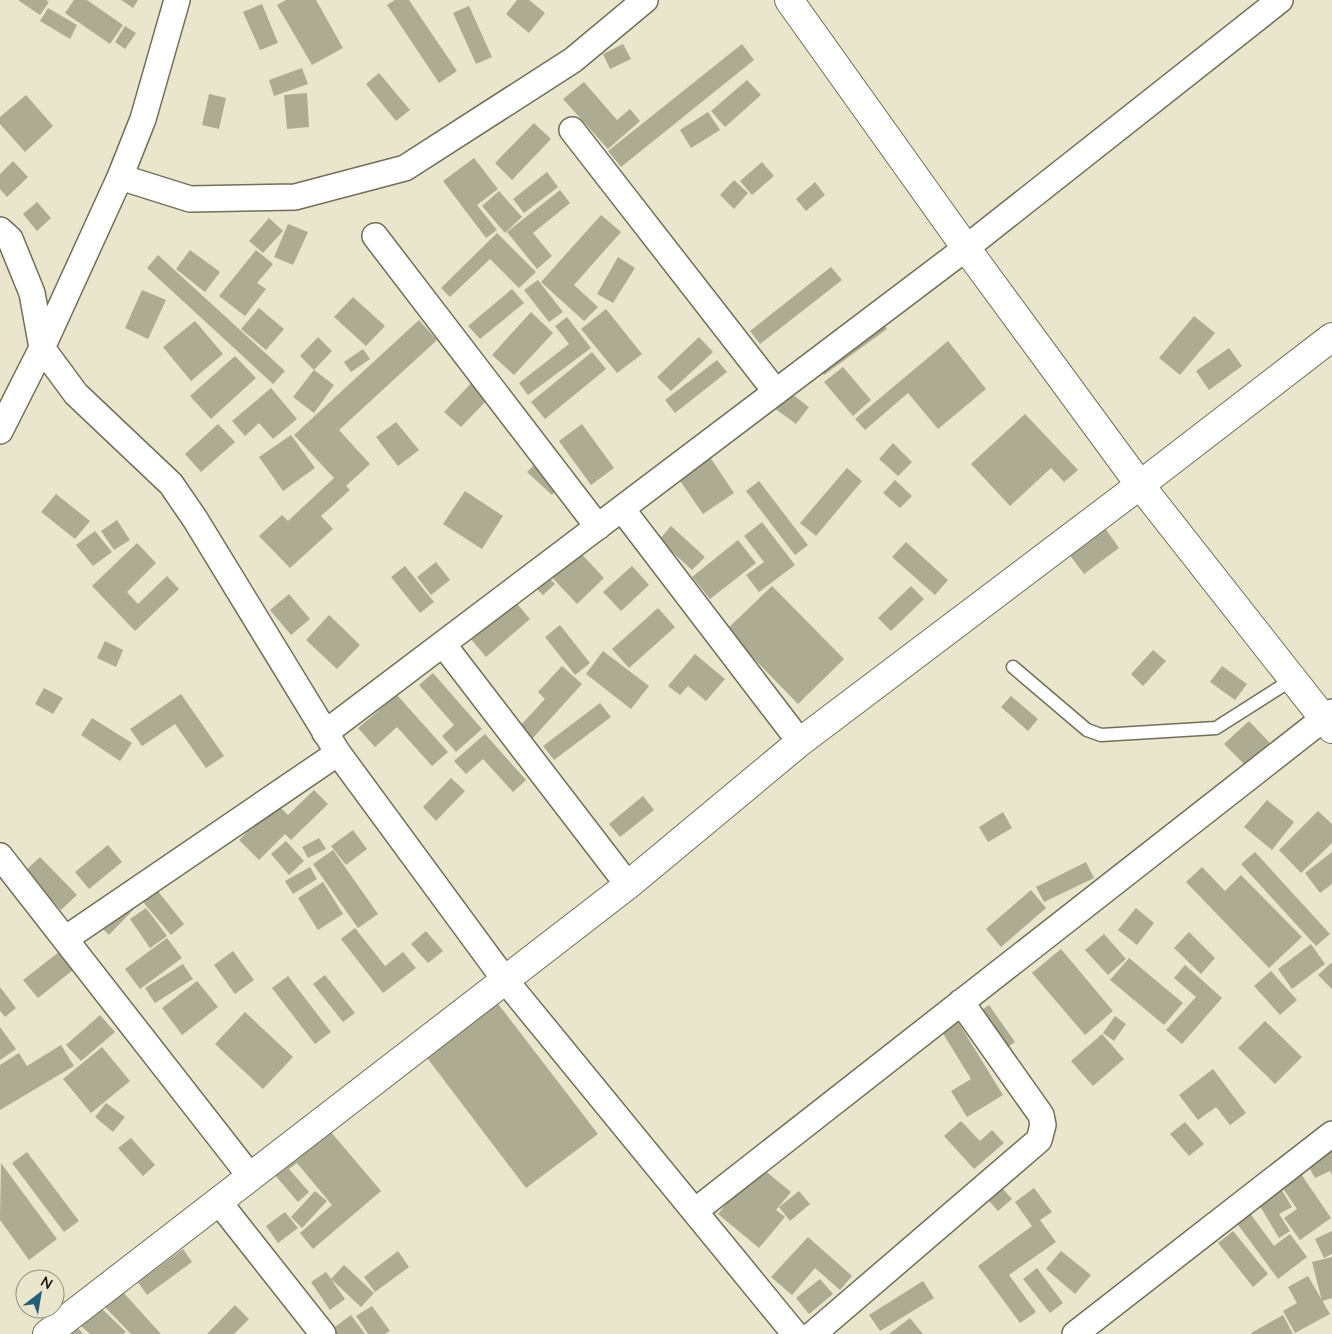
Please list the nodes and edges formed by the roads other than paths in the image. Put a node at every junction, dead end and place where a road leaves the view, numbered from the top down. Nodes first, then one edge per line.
1 (177, 0) edge
2 (645, 0) edge
3 (789, 0) edge
4 (1280, 0) edge
5 (572, 130) dead end
6 (120, 177) junction
7 (0, 230) edge
8 (375, 236) dead end
9 (966, 248) junction
10 (1332, 337) edge
11 (42, 348) junction
12 (776, 392) junction
13 (0, 431) edge
14 (1140, 485) junction
15 (622, 509) junction
16 (598, 527) junction
17 (443, 644) junction
18 (1013, 667) dead end
19 (1293, 679) junction
20 (1329, 720) edge
21 (800, 742) junction
22 (332, 743) junction
23 (0, 856) edge
24 (628, 886) junction
25 (65, 939) junction
26 (505, 980) junction
27 (961, 1002) junction
28 (1332, 1134) edge
29 (250, 1176) junction
30 (218, 1200) junction
31 (695, 1211) junction
32 (48, 1334) edge
33 (323, 1334) edge
34 (795, 1334) edge
35 (813, 1334) edge
36 (1075, 1334) edge

1 - 6 street
2 - 6 street
3 - 9 street
4 - 9 street
5 - 12 street
6 - 11 street
7 - 11 street
8 - 16 street
9 - 12 street
9 - 14 street
10 - 14 street
11 - 13 street
11 - 22 street
12 - 15 street
14 - 19 street
14 - 21 street
15 - 16 street
15 - 21 street
16 - 17 street
17 - 22 street
17 - 24 street
18 - 19 lane
19 - 20 street
20 - 27 street
21 - 24 street
22 - 25 street
22 - 26 street
23 - 25 street
24 - 26 street
25 - 29 street
26 - 29 street
26 - 31 street
27 - 31 street
27 - 35 street
28 - 36 street
29 - 30 street
30 - 32 street
30 - 33 street
31 - 34 street

